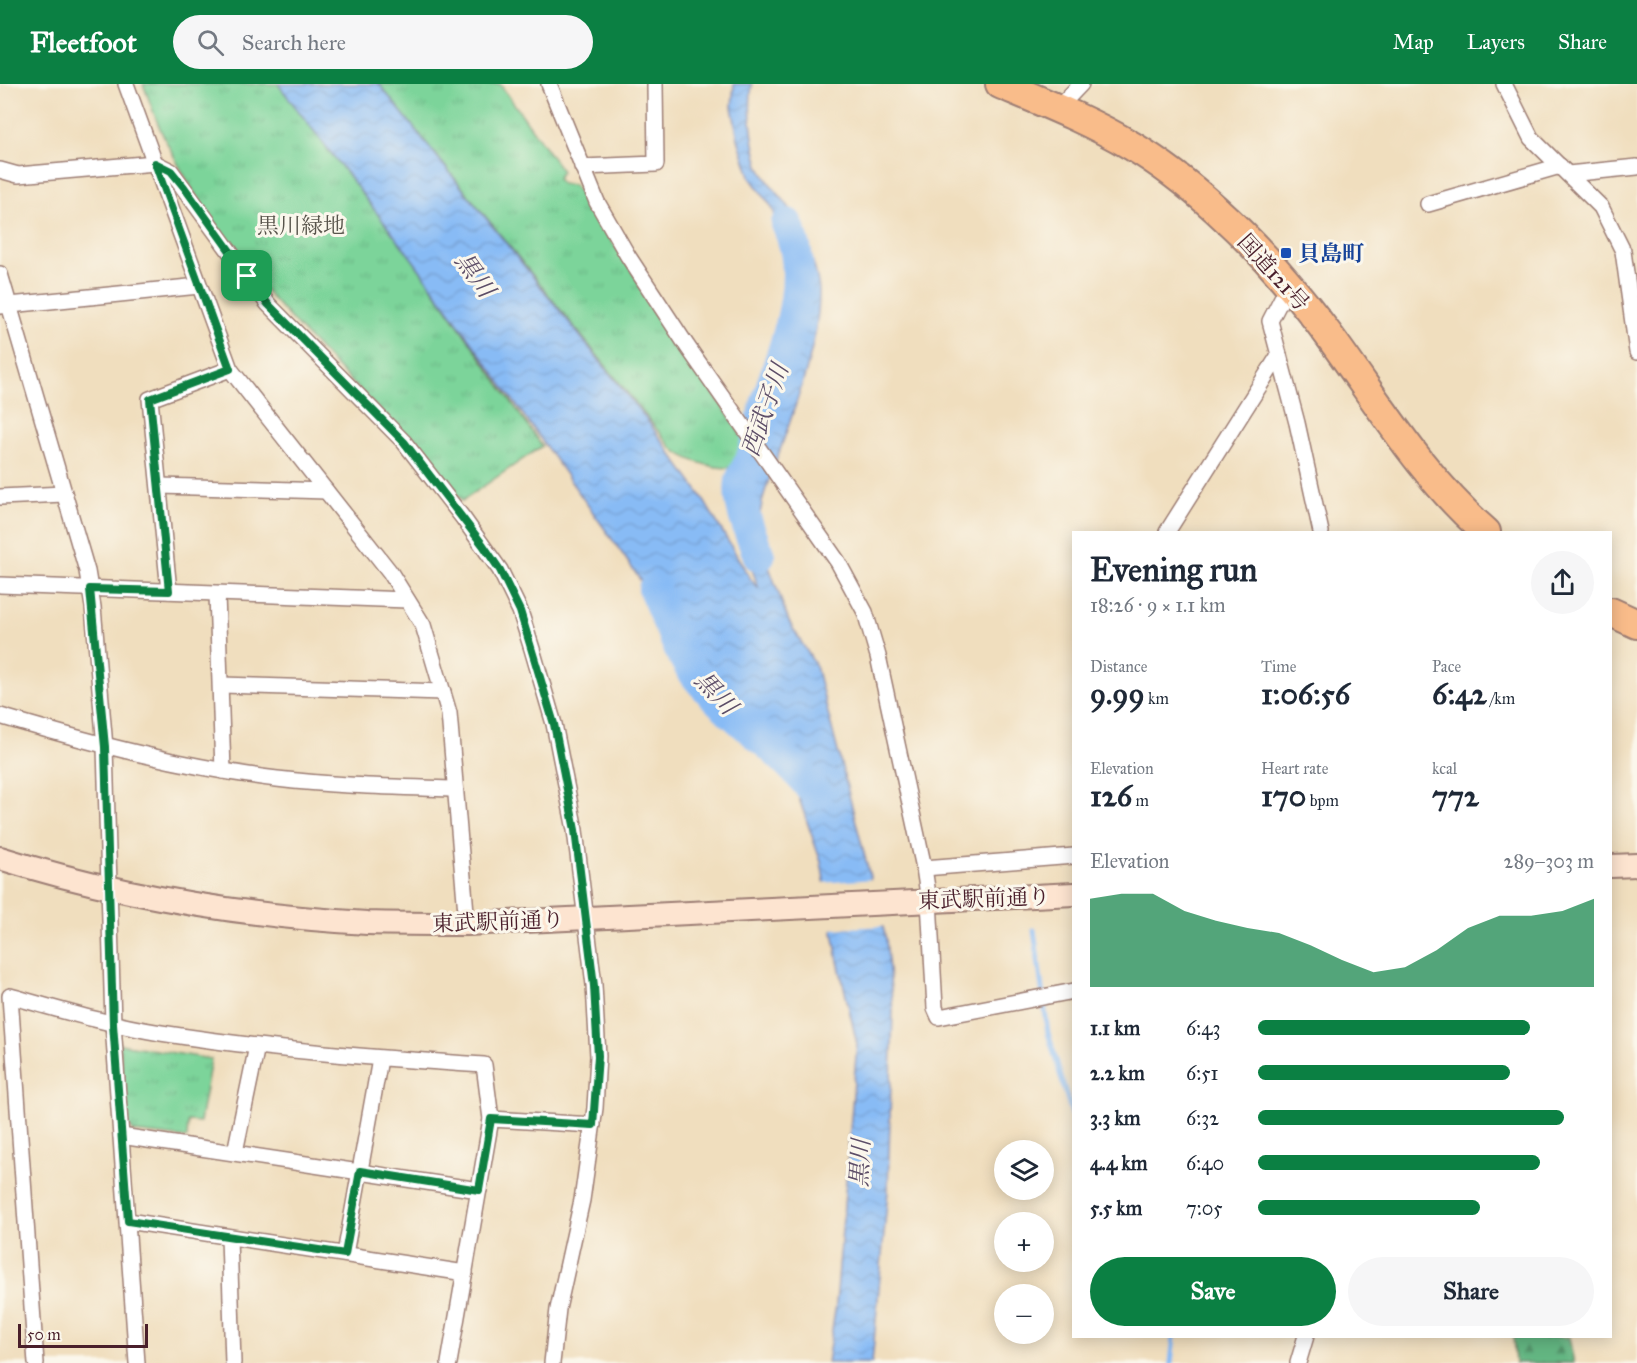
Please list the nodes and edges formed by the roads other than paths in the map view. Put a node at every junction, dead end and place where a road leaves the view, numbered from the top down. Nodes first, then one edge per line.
1 (126, 84) edge
2 (549, 84) edge
3 (655, 84) edge
4 (1000, 84) edge
5 (1082, 84) edge
6 (1504, 84) edge
7 (1058, 108) junction
8 (155, 163) junction
9 (582, 167) junction
10 (1637, 167) edge
11 (0, 170) edge
12 (1564, 170) junction
13 (1428, 204) dead end
14 (0, 274) edge
15 (1289, 284) junction
16 (199, 286) junction
17 (5, 306) edge
18 (1637, 352) edge
19 (1279, 355) junction
20 (230, 369) junction
21 (160, 486) junction
22 (326, 490) junction
23 (64, 494) junction
24 (0, 497) edge
25 (1168, 531) edge
26 (1321, 531) edge
27 (1485, 531) edge
28 (0, 585) edge
29 (90, 589) junction
30 (169, 591) junction
31 (217, 594) junction
32 (407, 600) junction
33 (1612, 612) edge
34 (1637, 624) edge
35 (222, 685) junction
36 (442, 692) junction
37 (0, 716) edge
38 (105, 747) junction
39 (224, 771) junction
40 (455, 789) junction
41 (1072, 856) edge
42 (0, 858) edge
43 (1637, 865) edge
44 (1612, 866) edge
45 (924, 868) junction
46 (110, 887) junction
47 (1072, 894) edge
48 (922, 901) junction
49 (592, 918) junction
50 (467, 924) junction
51 (1072, 991) edge
52 (5, 994) edge
53 (113, 1024) junction
54 (257, 1046) junction
55 (380, 1059) junction
56 (491, 1119) junction
57 (593, 1125) junction
58 (121, 1136) junction
59 (235, 1152) junction
60 (360, 1171) junction
61 (479, 1190) junction
62 (128, 1221) junction
63 (229, 1237) junction
64 (345, 1254) junction
65 (465, 1273) junction
66 (1305, 1338) edge
67 (36, 1363) edge
68 (137, 1363) edge
69 (233, 1363) edge
70 (449, 1363) edge
71 (552, 1363) edge
72 (1298, 1363) edge

1 - 8 street
2 - 9 street
3 - 9 street
4 - 7 highway, 国道121号
5 - 7 street
6 - 12 street
7 - 15 highway, 国道121号
8 - 11 street
8 - 16 street
8 - 49 street
9 - 45 street
10 - 12 street
12 - 13 street
12 - 18 street
14 - 17 street
15 - 19 street
15 - 27 highway, 国道121号
16 - 17 street
16 - 20 street
17 - 23 street
19 - 25 street
19 - 26 street
20 - 21 street
20 - 22 street
21 - 22 street
21 - 30 street
22 - 32 street
23 - 24 street
23 - 29 street
28 - 29 street
29 - 30 street
29 - 38 street
30 - 31 street
31 - 32 street
31 - 35 street
32 - 36 street
33 - 34 highway
35 - 36 street
35 - 39 street
36 - 40 street
37 - 38 street
38 - 39 street
38 - 46 street
39 - 40 street
40 - 50 street
41 - 45 street
42 - 46 street, 東武駅前通り
43 - 44 street
45 - 48 street
46 - 50 street, 東武駅前通り
46 - 53 street
47 - 48 street, 東武駅前通り
48 - 49 street, 東武駅前通り
48 - 51 street
49 - 50 street, 東武駅前通り
49 - 57 street
52 - 53 street
52 - 67 street
53 - 54 street
53 - 58 street
54 - 55 street
54 - 59 street
55 - 56 street
55 - 60 street
56 - 57 street
56 - 61 street
57 - 71 street
58 - 59 street
58 - 62 street
59 - 60 street
60 - 61 street
60 - 64 street
61 - 65 street
62 - 63 street
62 - 68 street
63 - 64 street
63 - 69 street
64 - 65 street
65 - 70 street
66 - 72 street

